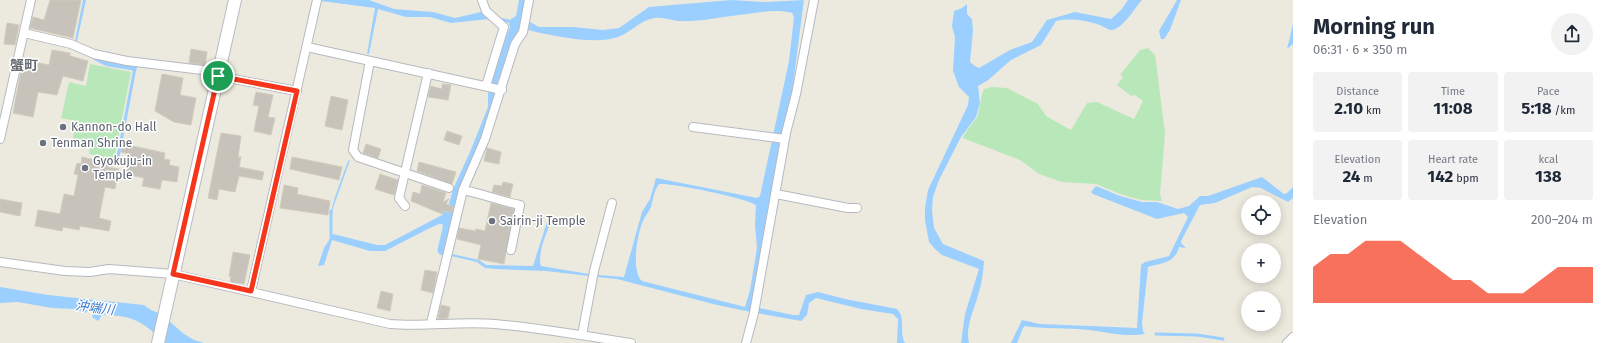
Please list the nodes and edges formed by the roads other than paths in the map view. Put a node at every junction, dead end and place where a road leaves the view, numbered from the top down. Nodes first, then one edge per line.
1 (31, 0) edge
2 (235, 0) edge
3 (317, 0) edge
4 (482, 0) edge
5 (529, 0) edge
6 (814, 0) edge
7 (24, 33) junction
8 (307, 47) junction
9 (370, 61) junction
10 (428, 73) junction
11 (219, 74) junction
12 (486, 86) junction
13 (501, 89) junction
14 (297, 91) junction
15 (3, 113) edge
16 (693, 127) dead end
17 (0, 139) edge
18 (783, 139) junction
19 (405, 174) junction
20 (448, 188) dead end
21 (463, 190) junction
22 (776, 194) junction
23 (612, 203) dead end
24 (405, 206) dead end
25 (857, 208) dead end
26 (511, 250) dead end
27 (0, 262) edge
28 (173, 274) junction
29 (251, 291) junction
30 (431, 324) junction
31 (582, 335) junction
32 (1293, 337) edge
33 (158, 343) edge
34 (631, 343) edge
35 (746, 343) edge
36 (1287, 343) edge

1 - 7 street
2 - 11 main road
3 - 8 street
4 - 12 street
5 - 13 street
6 - 18 street
7 - 11 street
7 - 15 street
8 - 9 street
8 - 14 street
9 - 10 street
9 - 19 street
10 - 12 street
10 - 19 street
11 - 14 street
11 - 28 main road
12 - 13 street
13 - 21 street
14 - 29 street
15 - 17 street
16 - 18 street
18 - 22 street
19 - 20 street
19 - 24 street
21 - 26 street
21 - 30 street
22 - 25 street
22 - 35 street
23 - 31 street
27 - 28 street
28 - 29 street
28 - 33 main road
29 - 30 street
30 - 31 street
31 - 34 street
32 - 36 street

